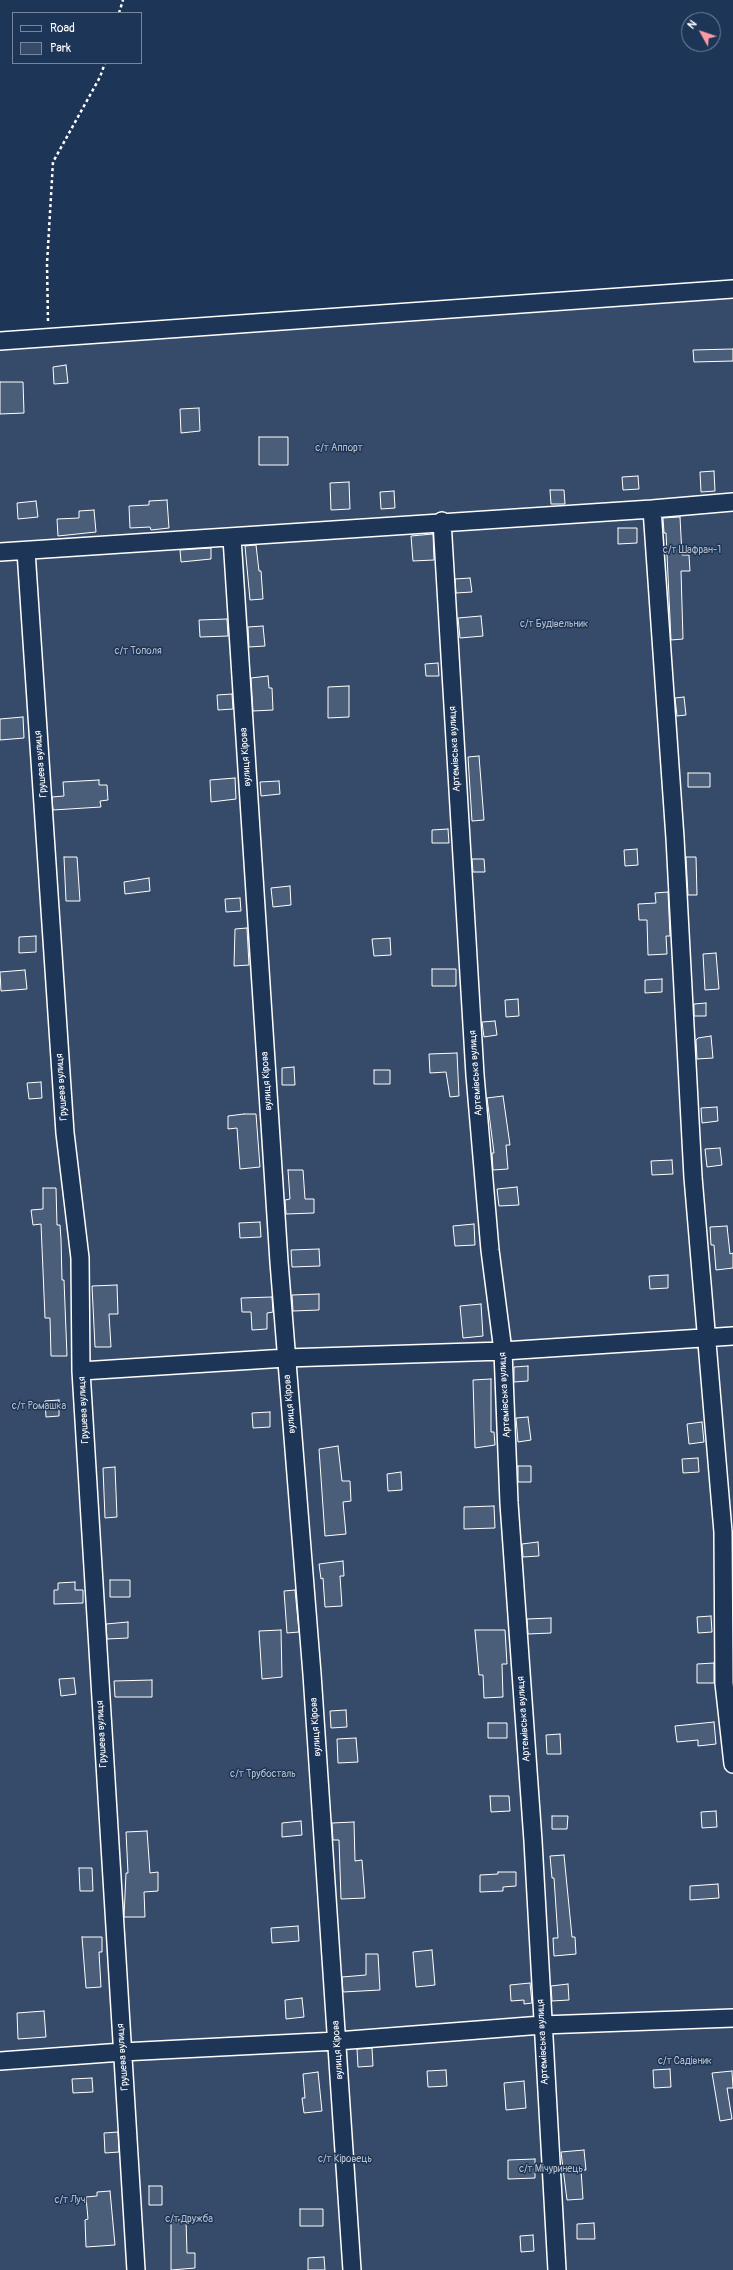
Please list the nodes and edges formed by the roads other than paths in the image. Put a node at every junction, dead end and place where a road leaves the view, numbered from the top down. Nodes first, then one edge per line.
1 (733, 289) edge
2 (0, 341) edge
3 (733, 502) edge
4 (652, 509) junction
5 (442, 521) junction
6 (232, 538) junction
7 (26, 551) junction
8 (0, 552) edge
9 (733, 1336) edge
10 (706, 1338) junction
11 (503, 1351) junction
12 (286, 1358) junction
13 (81, 1371) junction
14 (733, 1764) edge
15 (733, 2018) edge
16 (542, 2025) junction
17 (337, 2041) junction
18 (122, 2052) junction
19 (0, 2061) edge
20 (136, 2270) edge
21 (352, 2270) edge
22 (557, 2270) edge

1 - 2 street
3 - 4 street
4 - 5 street
4 - 10 street
5 - 6 street
5 - 11 street, Артемівська вулиця
6 - 7 street
6 - 12 street, вулиця Кірова
7 - 8 street
7 - 13 street, Грушева вулиця
9 - 10 street
10 - 11 street
10 - 14 street
11 - 12 street
11 - 16 street, Артемівська вулиця
12 - 13 street
12 - 17 street, вулиця Кірова
13 - 18 street, Грушева вулиця
15 - 16 street
16 - 17 street
16 - 22 street, Артемівська вулиця
17 - 18 street
17 - 21 street, вулиця Кірова
18 - 19 street
18 - 20 street, Грушева вулиця

